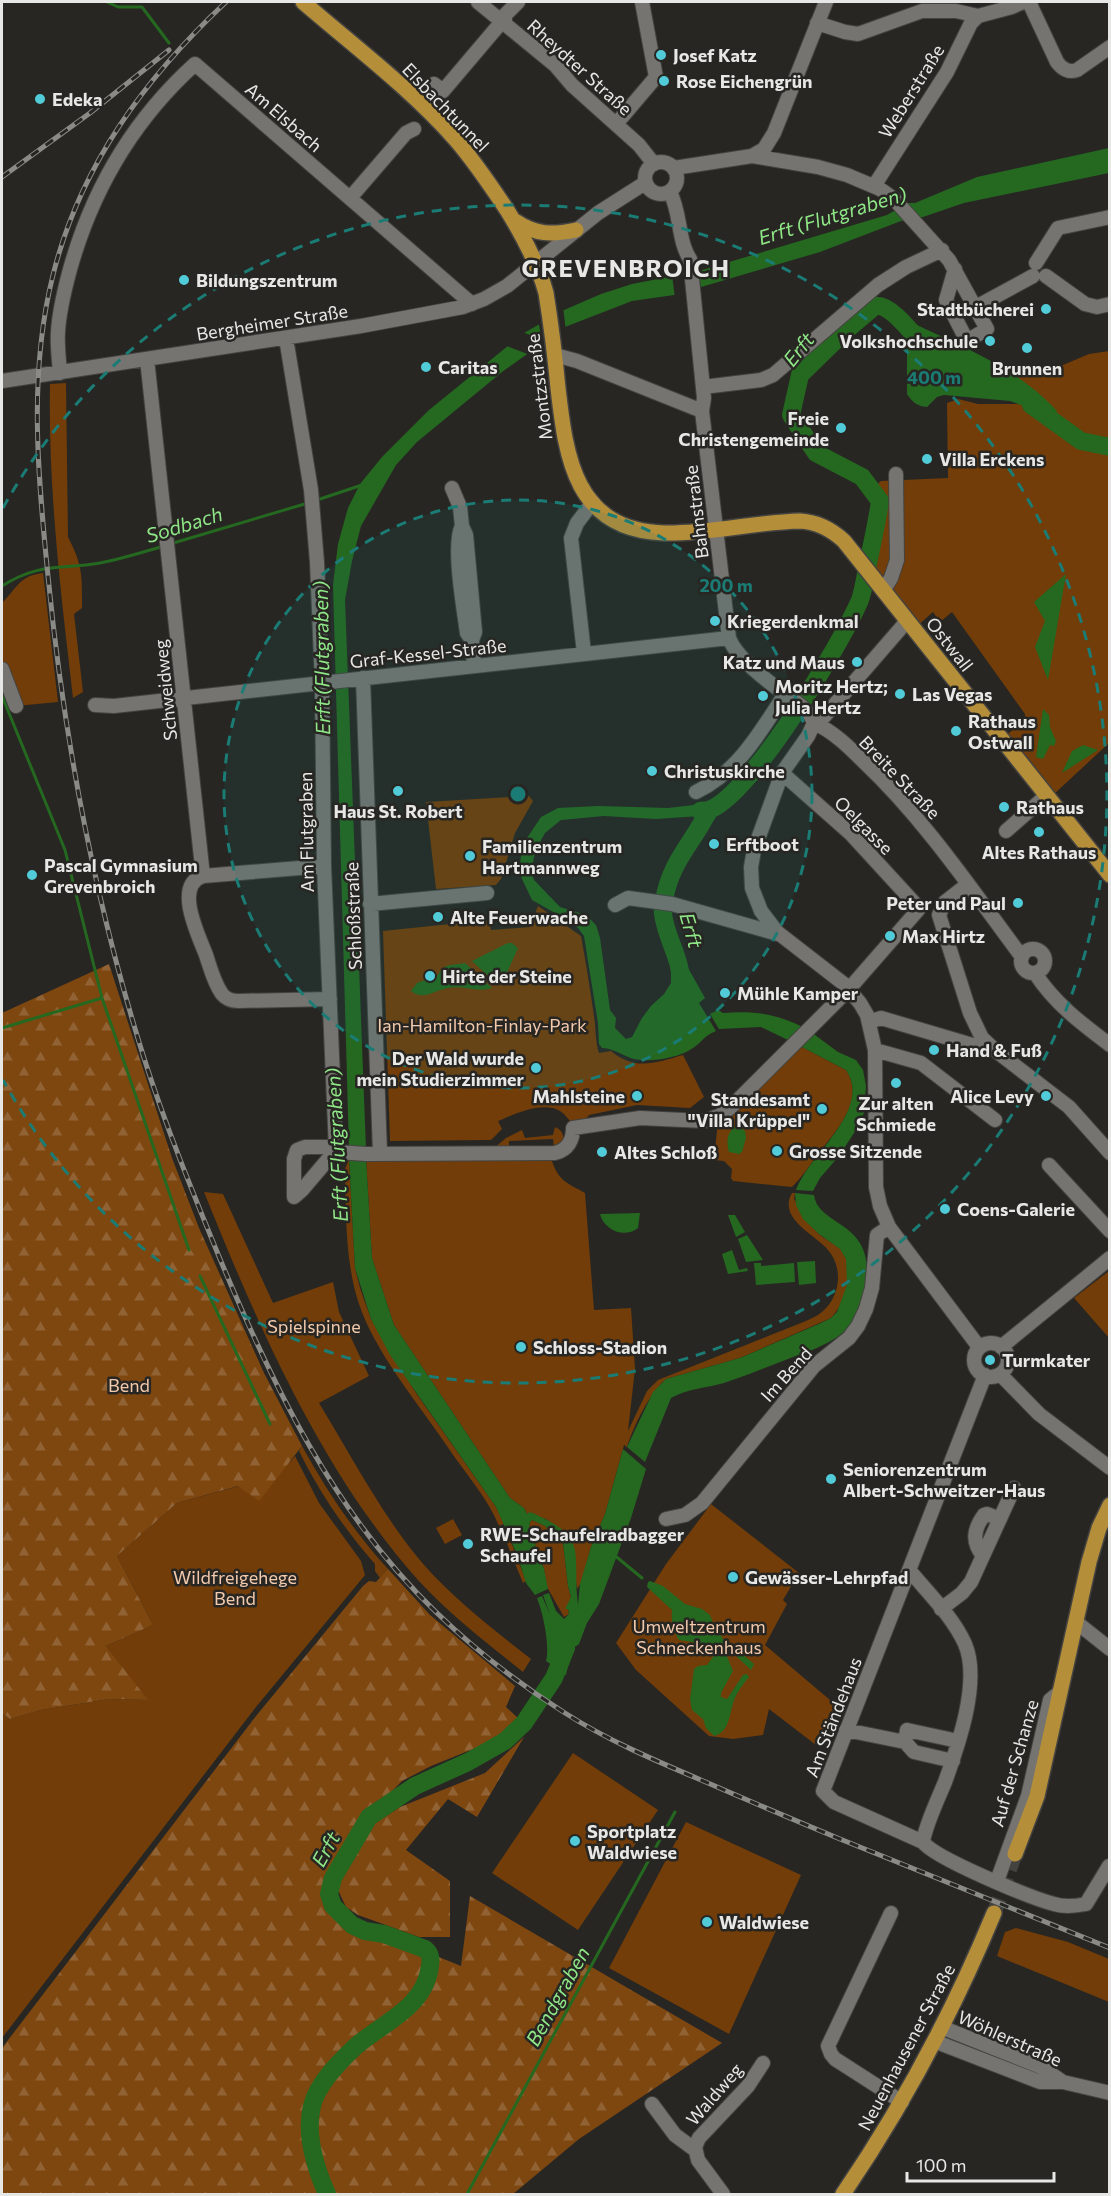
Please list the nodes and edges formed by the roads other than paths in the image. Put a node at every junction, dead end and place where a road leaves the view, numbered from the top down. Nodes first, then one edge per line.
1 (303, 2) edge
2 (478, 2) edge
3 (518, 2) edge
4 (642, 2) edge
5 (826, 2) edge
6 (1023, 2) edge
7 (1029, 2) edge
8 (978, 16) junction
9 (505, 22) junction
10 (817, 23) junction
11 (1110, 47) edge
12 (435, 84) dead end
13 (616, 124) junction
14 (414, 129) dead end
15 (752, 156) junction
16 (654, 164) junction
17 (674, 168) junction
18 (645, 183) junction
19 (874, 186) junction
20 (670, 192) junction
21 (350, 198) junction
22 (1110, 217) edge
23 (512, 219) junction
24 (576, 230) junction
25 (942, 250) junction
26 (536, 262) junction
27 (955, 269) junction
28 (1038, 271) junction
29 (472, 304) junction
30 (1110, 304) edge
31 (976, 307) junction
32 (286, 338) junction
33 (554, 348) junction
34 (147, 359) junction
35 (60, 373) junction
36 (2, 381) edge
37 (703, 387) junction
38 (702, 411) junction
39 (896, 474) dead end
40 (452, 488) dead end
41 (593, 502) junction
42 (716, 529) junction
43 (879, 586) junction
44 (907, 621) junction
45 (729, 638) junction
46 (584, 653) junction
47 (474, 666) junction
48 (2, 669) edge
49 (357, 679) junction
50 (327, 682) junction
51 (787, 695) junction
52 (184, 697) junction
53 (16, 705) dead end
54 (95, 705) dead end
55 (810, 718) junction
56 (782, 773) junction
57 (696, 792) dead end
58 (1046, 796) junction
59 (1006, 831) dead end
60 (324, 866) junction
61 (1110, 875) edge
62 (203, 876) junction
63 (968, 884) junction
64 (487, 893) dead end
65 (370, 904) junction
66 (615, 905) dead end
67 (918, 907) junction
68 (941, 907) junction
69 (780, 935) junction
70 (1022, 957) junction
71 (1035, 973) junction
72 (849, 989) junction
73 (330, 999) junction
74 (869, 1022) junction
75 (1110, 1046) edge
76 (979, 1047) dead end
77 (875, 1050) junction
78 (995, 1120) dead end
79 (1109, 1151) edge
80 (373, 1154) junction
81 (1049, 1165) dead end
82 (889, 1227) junction
83 (1110, 1231) edge
84 (1110, 1258) edge
85 (980, 1347) junction
86 (1002, 1347) junction
87 (992, 1375) junction
88 (1110, 1468) edge
89 (1014, 1488) dead end
90 (1110, 1505) edge
91 (666, 1519) dead end
92 (910, 1571) junction
93 (941, 1609) junction
94 (1076, 1622) junction
95 (1110, 1649) edge
96 (1060, 1692) junction
97 (846, 1730) junction
98 (958, 1741) junction
99 (905, 1742) junction
100 (952, 1761) junction
101 (922, 1842) junction
102 (1015, 1854) tunnel mouth
103 (1109, 1866) edge
104 (997, 1881) junction
105 (891, 1913) dead end
106 (993, 1913) tunnel mouth
107 (938, 2034) junction
108 (763, 2063) dead end
109 (1110, 2093) edge
110 (902, 2102) junction
111 (652, 2104) dead end
112 (694, 2149) junction
113 (723, 2194) edge
114 (843, 2194) edge

1 - 23 main road, Elsbachtunnel
2 - 9 street, Rheydter Straße
3 - 9 street
4 - 13 street
5 - 10 street
6 - 8 street
7 - 11 street
8 - 10 street
8 - 19 street, Weberstraße
9 - 12 street
9 - 13 street, Rheydter Straße
10 - 15 street
13 - 16 street, Rheydter Straße
14 - 21 street
15 - 17 street
15 - 19 street
16 - 17 street
16 - 18 street
17 - 20 street
18 - 20 street
18 - 24 street, Bergheimer Straße
19 - 25 street
20 - 37 street, Bahnstraße
21 - 29 street, Am Elsbach
21 - 35 street, Am Elsbach
22 - 28 street
23 - 24 main road
23 - 26 main road, Elsbachtunnel
24 - 26 street, Bergheimer Straße
25 - 27 street
25 - 37 street
26 - 29 street, Bergheimer Straße
26 - 33 main road, Montzstraße
27 - 31 street
27 - 31 street
28 - 30 street
28 - 31 street
29 - 32 street, Bergheimer Straße
32 - 34 street, Bergheimer Straße
32 - 50 street, Am Flutgraben
33 - 38 street
33 - 41 main road, Montzstraße
34 - 35 street, Bergheimer Straße
34 - 52 street, Schweidweg
35 - 36 street, Bergheimer Straße
37 - 38 street, Bahnstraße
38 - 42 street, Bahnstraße
39 - 43 street
40 - 47 street
41 - 42 main road, Montzstraße
41 - 46 street
42 - 43 main road, Ostwall
42 - 45 street, Bahnstraße
43 - 44 main road, Ostwall
44 - 55 street
44 - 58 main road, Ostwall
45 - 46 street, Graf-Kessel-Straße
45 - 51 street
46 - 47 street, Graf-Kessel-Straße
47 - 49 street, Graf-Kessel-Straße
48 - 53 street
49 - 50 street, Graf-Kessel-Straße
49 - 65 street, Schloßstraße
50 - 52 street, Graf-Kessel-Straße
50 - 60 street, Am Flutgraben
51 - 55 street
51 - 57 street
52 - 54 street, Graf-Kessel-Straße
52 - 62 street, Schweidweg
55 - 56 street
55 - 63 street, Breite Straße
56 - 67 street, Oelgasse
56 - 69 street
58 - 59 street
58 - 61 main road, Ostwall
60 - 62 street
60 - 73 street, Am Flutgraben
62 - 73 street
63 - 68 street
63 - 70 street, Breite Straße
64 - 65 street
65 - 80 street, Schloßstraße
66 - 69 street
67 - 68 street
67 - 72 street
68 - 79 street
69 - 72 street
70 - 71 street
70 - 71 street
71 - 75 street
72 - 74 street
72 - 80 street
73 - 80 street, Am Flutgraben
74 - 76 street
74 - 77 street
77 - 78 street
77 - 82 street
81 - 83 street
82 - 85 street
82 - 91 street, Im Bend
84 - 86 street
85 - 86 street
85 - 87 street
86 - 87 street
87 - 88 street
87 - 92 street, Am Ständehaus
89 - 93 street
90 - 94 main road, Auf der Schanze
92 - 93 street
92 - 97 street, Am Ständehaus
93 - 98 street
94 - 95 street
94 - 96 main road, Auf der Schanze
96 - 102 main road, Auf der Schanze
96 - 104 street, Auf der Schanze
97 - 99 street
97 - 101 street, Am Ständehaus
98 - 99 street
98 - 100 street
99 - 100 street
100 - 101 street
101 - 104 street, Am Ständehaus
103 - 104 street, Am Ständehaus
105 - 110 street
106 - 107 main road, Neuenhausener Straße
107 - 109 street, Wöhlerstraße
107 - 110 main road, Neuenhausener Straße
108 - 112 street, Waldweg
110 - 114 main road, Neuenhausener Straße
111 - 112 street, Waldweg
112 - 113 street, Waldweg

